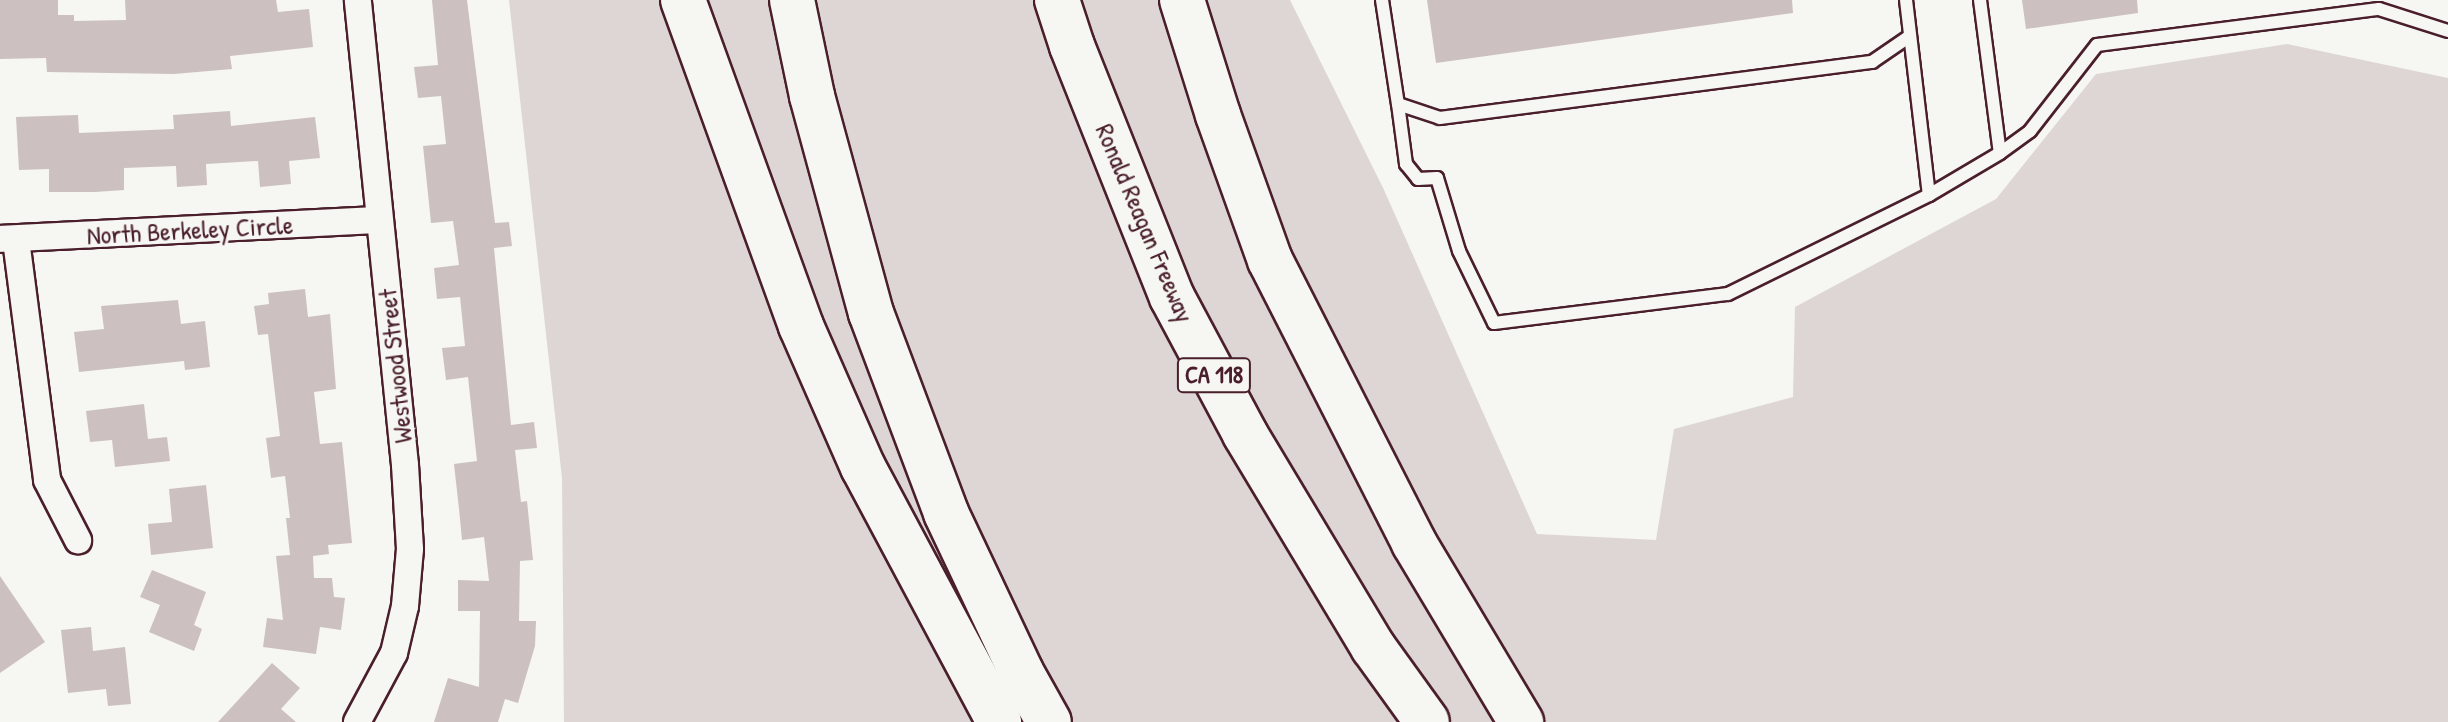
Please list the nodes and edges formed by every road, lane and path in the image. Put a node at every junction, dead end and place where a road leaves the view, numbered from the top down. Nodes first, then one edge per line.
1 (358, 0) edge
2 (683, 0) edge
3 (792, 0) edge
4 (1057, 0) edge
5 (1182, 0) edge
6 (1382, 0) edge
7 (1906, 0) edge
8 (1980, 0) edge
9 (2448, 31) edge
10 (1910, 36) junction
11 (1398, 104) junction
12 (2000, 153) junction
13 (1929, 195) junction
14 (379, 220) junction
15 (8, 239) edge
16 (78, 540) dead end
17 (357, 722) edge
18 (999, 722) edge
19 (1049, 722) edge
20 (1427, 722) edge
21 (1521, 722) edge

1 - 14 street, Westwood Street
2 - 18 highway
3 - 19 highway
4 - 20 highway, Ronald Reagan Freeway / CA 118
5 - 21 highway
6 - 11 lane
7 - 10 lane
8 - 12 lane
9 - 12 lane
10 - 11 lane
10 - 13 lane
11 - 13 lane
12 - 13 lane
14 - 15 street, North Berkeley Circle
14 - 17 street, Westwood Street
15 - 16 street

